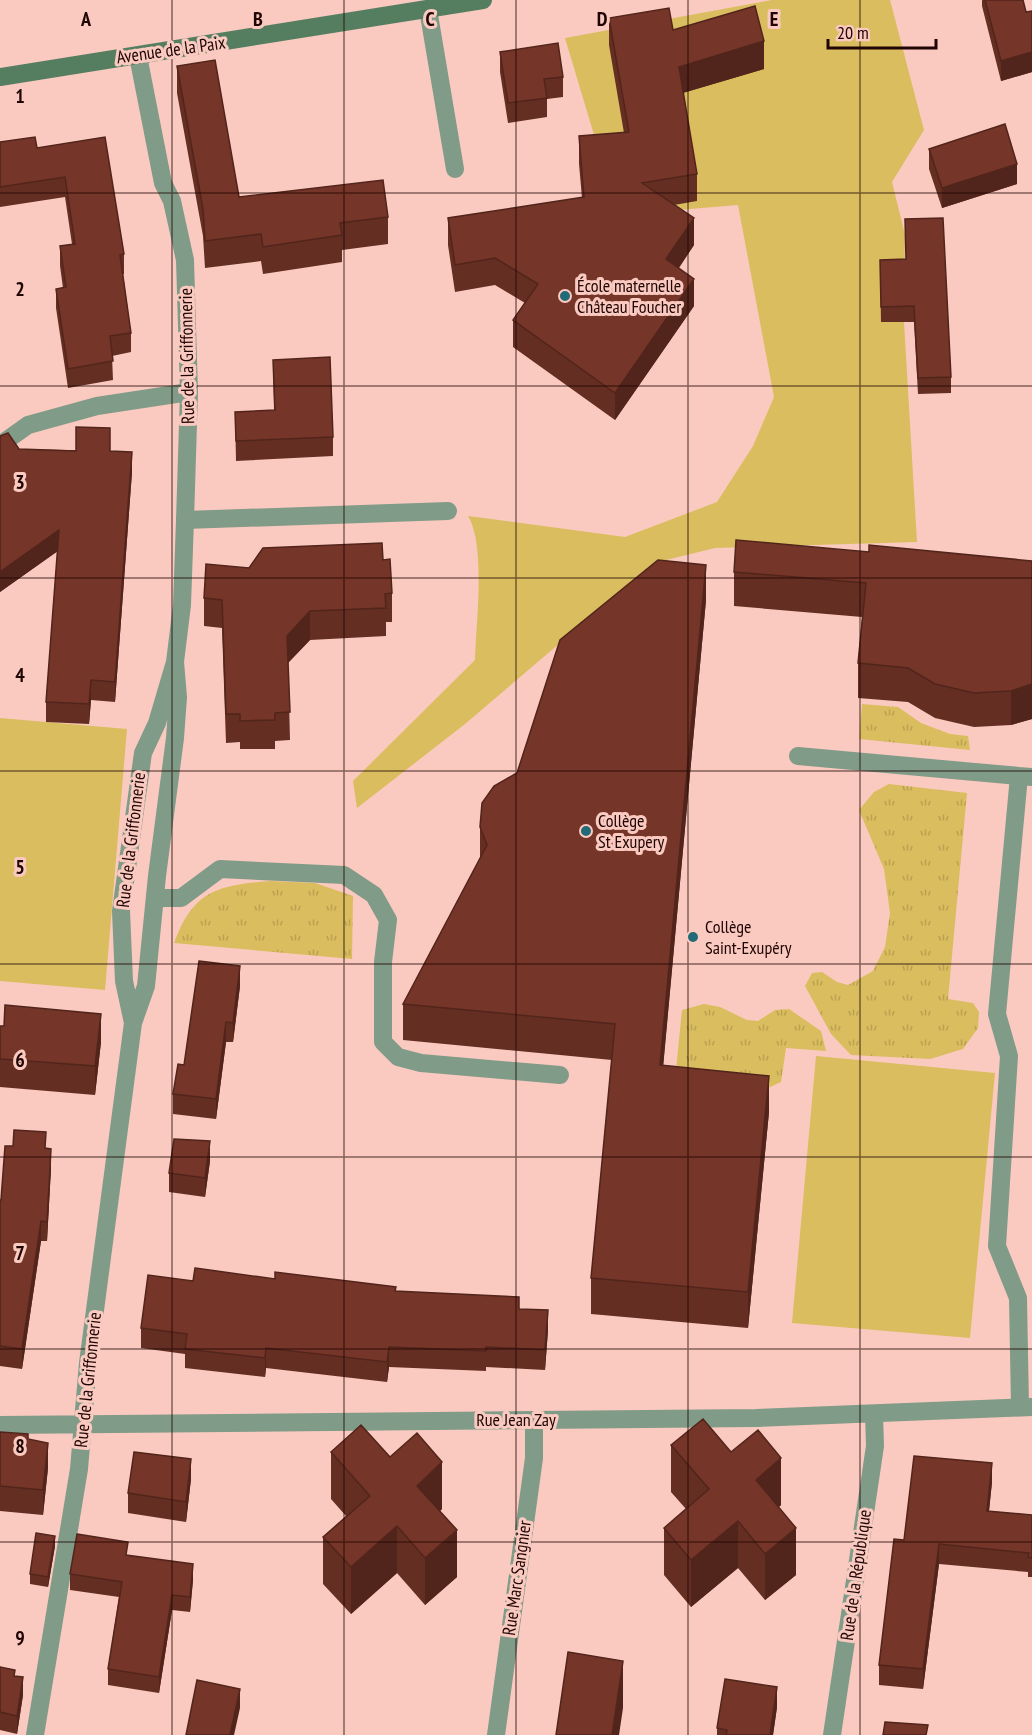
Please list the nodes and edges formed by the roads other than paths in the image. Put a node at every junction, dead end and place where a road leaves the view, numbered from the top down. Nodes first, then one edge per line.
1 (483, 0) edge
2 (428, 9) junction
3 (138, 56) junction
4 (0, 77) edge
5 (455, 169) dead end
6 (189, 392) junction
7 (0, 445) edge
8 (448, 511) dead end
9 (185, 520) junction
10 (175, 662) junction
11 (798, 756) dead end
12 (1026, 777) edge
13 (155, 898) junction
14 (134, 1023) junction
15 (560, 1075) dead end
16 (1026, 1407) edge
17 (874, 1414) junction
18 (534, 1421) junction
19 (81, 1424) junction
20 (0, 1425) edge
21 (35, 1735) edge
22 (496, 1735) edge
23 (832, 1735) edge

1 - 2 main road, Avenue de la Paix
2 - 3 main road, Avenue de la Paix
2 - 5 street
3 - 4 main road, Avenue de la Paix
3 - 6 street, Rue de la Griffonnerie
6 - 7 street
6 - 9 street, Rue de la Griffonnerie
8 - 9 street
9 - 10 street, Rue de la Griffonnerie
10 - 13 street, Rue de la Griffonnerie
10 - 14 street, Rue de la Griffonnerie
11 - 12 street
12 - 16 street
13 - 14 street, Rue de la Griffonnerie
13 - 15 street
14 - 19 street, Rue de la Griffonnerie
16 - 17 street, Rue Jean Zay
17 - 18 street, Rue Jean Zay
17 - 23 street, Rue de la République
18 - 19 street, Rue Jean Zay
18 - 22 street, Rue Marc Sangnier
19 - 20 street, Rue Jean Zay
19 - 21 street, Rue de la Griffonnerie

